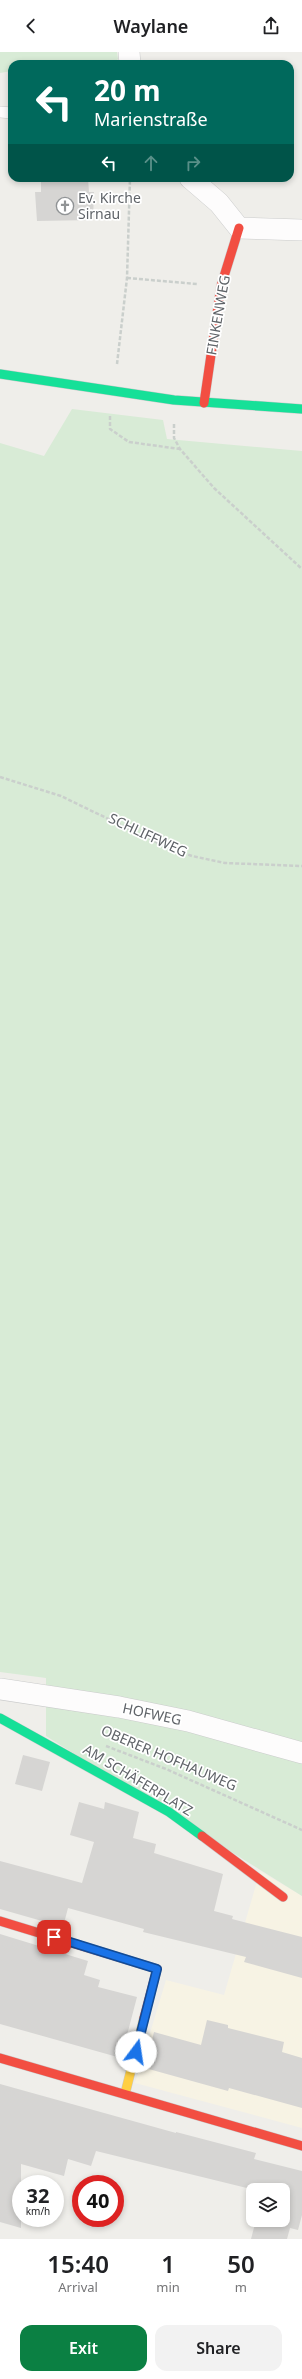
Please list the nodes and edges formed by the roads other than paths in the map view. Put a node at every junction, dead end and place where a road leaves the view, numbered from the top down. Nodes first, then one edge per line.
1 (195, 182) edge
2 (239, 228) junction
3 (302, 230) edge
4 (0, 374) edge
5 (204, 403) junction
6 (302, 409) edge
7 (0, 1689) edge
8 (0, 1718) edge
9 (302, 1753) edge
10 (283, 1897) dead end
11 (0, 1921) edge
12 (0, 2058) edge
13 (125, 2094) junction
14 (302, 2146) edge

1 - 2 street
2 - 3 street
2 - 5 street, FINKENWEG
4 - 5 street
5 - 6 street
7 - 9 street, HOFWEG
8 - 10 street, AM SCHÄFERPLATZ
11 - 13 street
12 - 13 street
13 - 14 street

